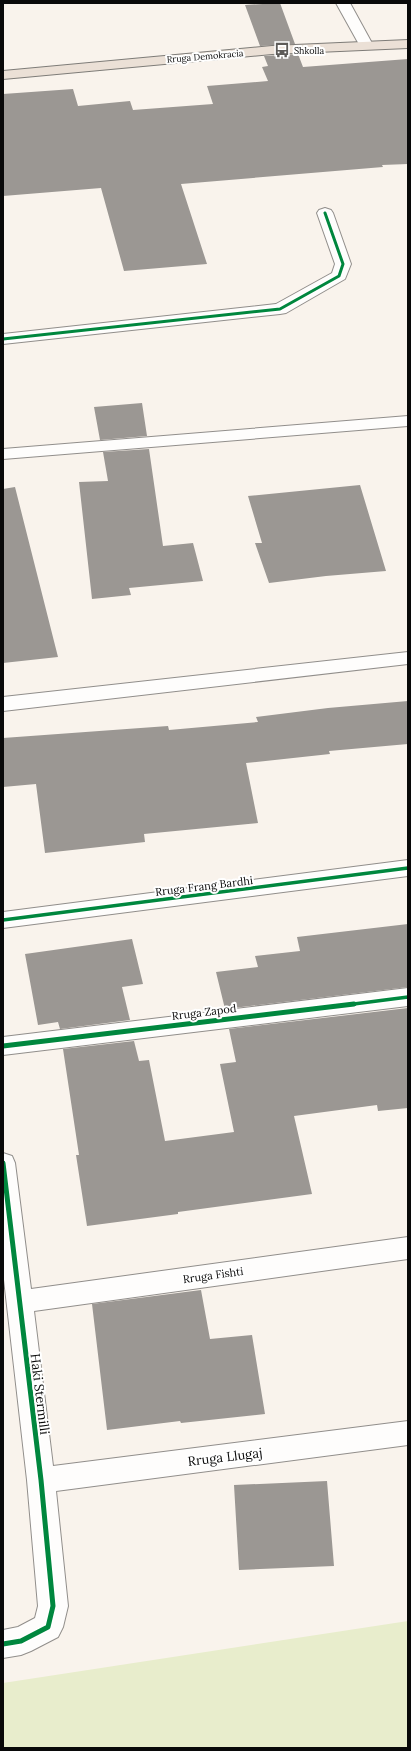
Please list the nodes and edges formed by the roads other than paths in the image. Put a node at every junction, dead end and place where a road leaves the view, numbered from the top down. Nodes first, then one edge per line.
1 (343, 3) edge
2 (408, 44) edge
3 (366, 45) junction
4 (3, 75) edge
5 (325, 213) dead end
6 (3, 339) edge
7 (408, 421) edge
8 (3, 454) edge
9 (408, 658) edge
10 (3, 704) edge
11 (408, 868) edge
12 (3, 920) edge
13 (408, 997) edge
14 (3, 1046) edge
15 (3, 1163) edge
16 (7, 1234) edge
17 (408, 1248) edge
18 (19, 1302) junction
19 (408, 1433) edge
20 (41, 1480) junction
21 (3, 1644) edge

1 - 3 street
2 - 3 main road, Rruga Demokracia
3 - 4 main road, Rruga Demokracia
5 - 6 street
7 - 8 street
9 - 10 street
11 - 12 street, Rruga Frang Bardhi
13 - 14 street, Rruga Zapod
15 - 16 street, Haki Stermilli
16 - 18 street, Haki Stermilli
17 - 18 street, Rruga Fishti
18 - 20 street, Haki Stermilli
19 - 20 street, Rruga Llugaj
20 - 21 street, Haki Stermilli

